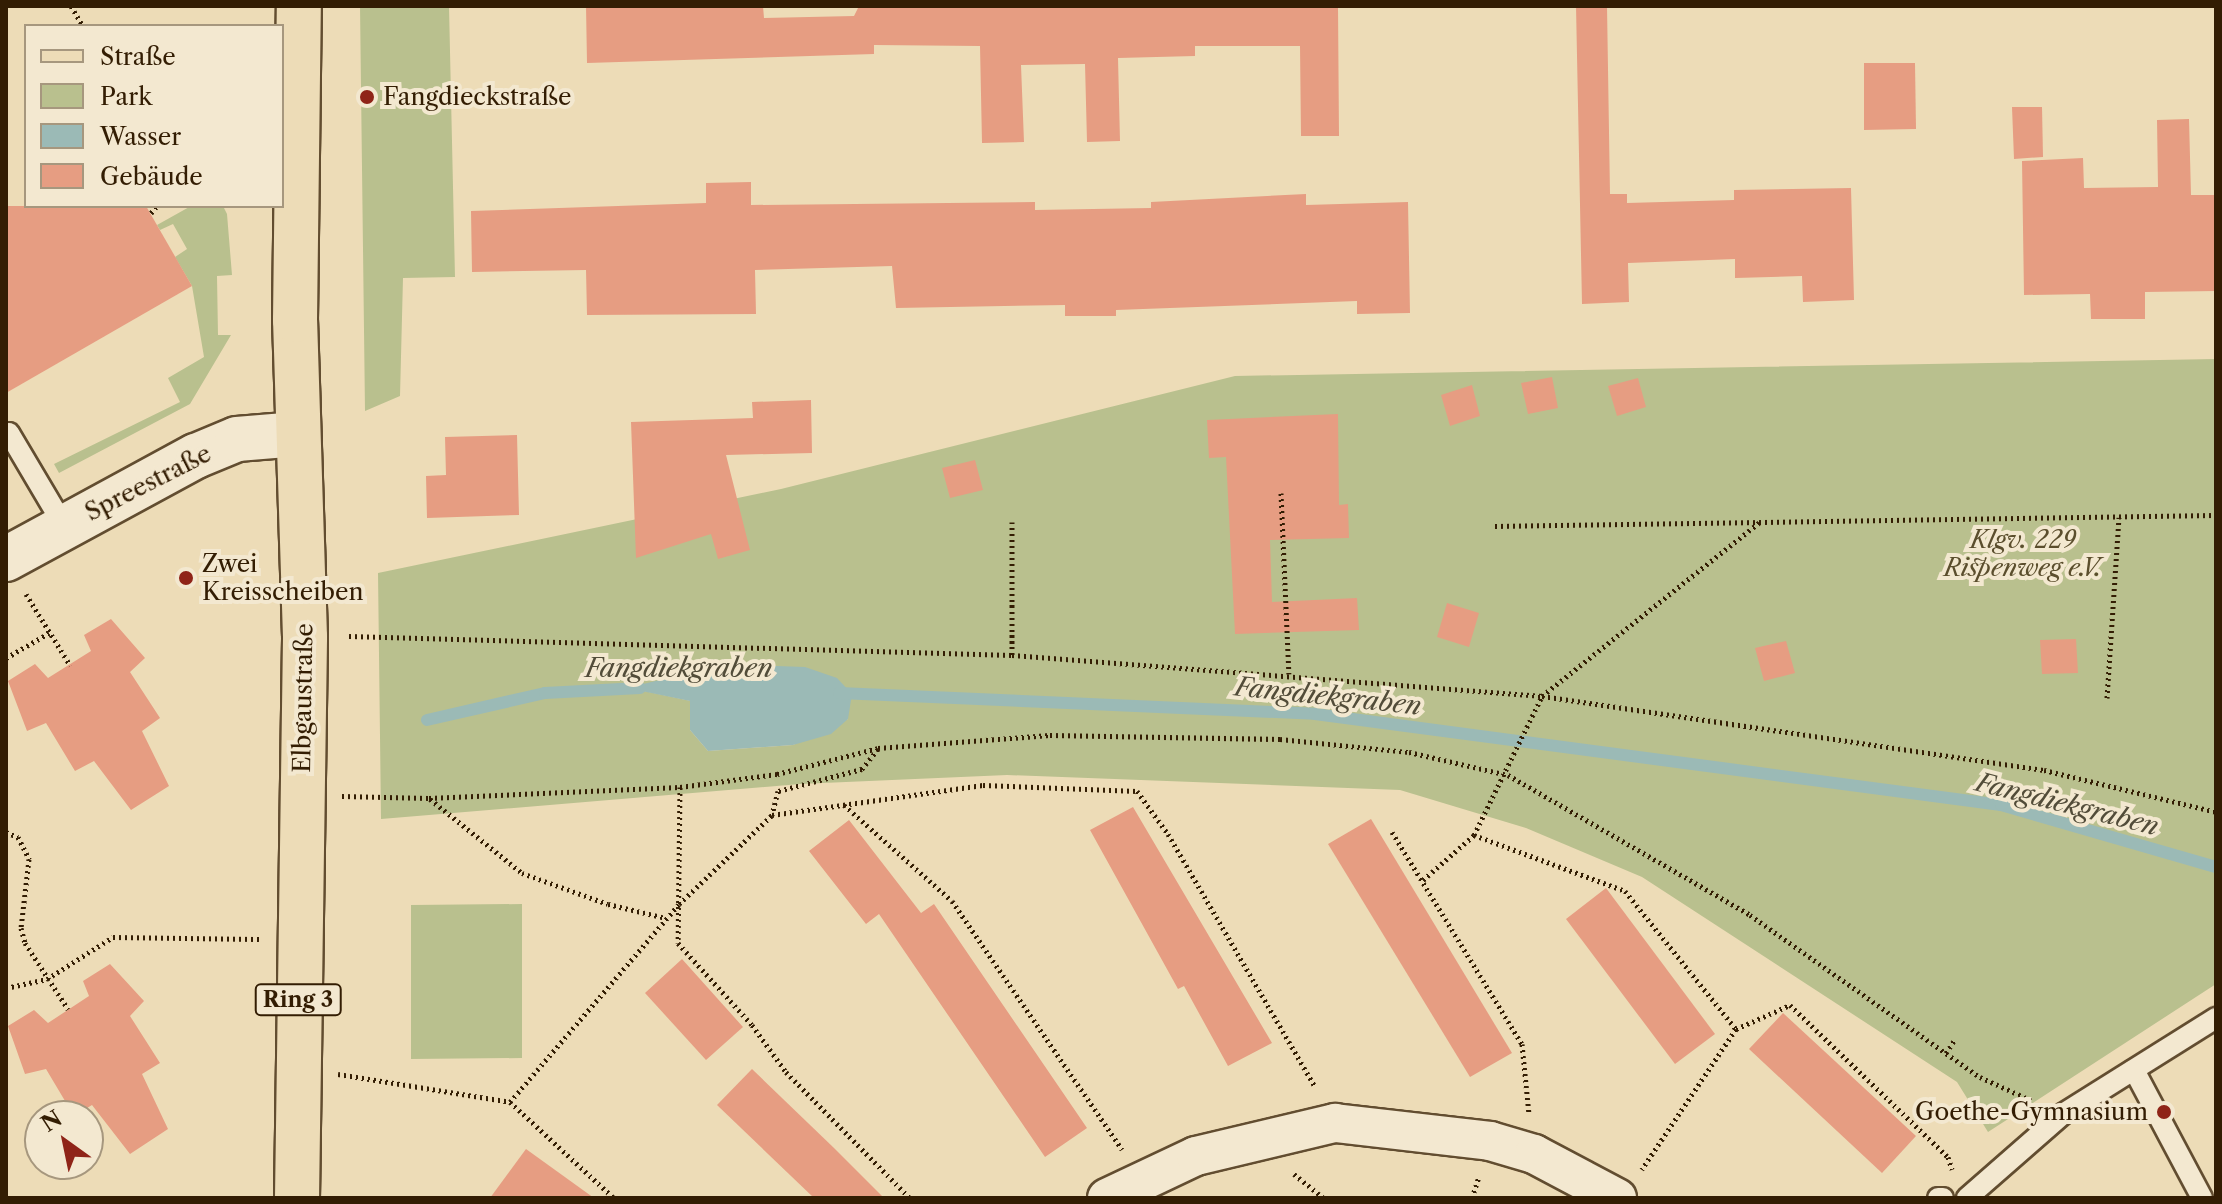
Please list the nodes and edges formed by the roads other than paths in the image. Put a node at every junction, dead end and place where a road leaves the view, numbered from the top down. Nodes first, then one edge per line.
1 (299, 6) edge
2 (9, 433) dead end
3 (298, 434) junction
4 (64, 526) junction
5 (15, 576) edge
6 (2216, 1018) edge
7 (2134, 1070) junction
8 (1629, 1185) edge
9 (1951, 1195) edge
10 (297, 1198) edge
11 (1107, 1198) edge
12 (2202, 1198) edge

1 - 3 main road, Elbgaustraße / Ring 3
2 - 4 lane
3 - 4 street, Spreestraße
3 - 10 main road, Elbgaustraße / Ring 3
4 - 5 street, Spreestraße
6 - 7 lane
7 - 9 lane
7 - 12 lane
8 - 11 street

